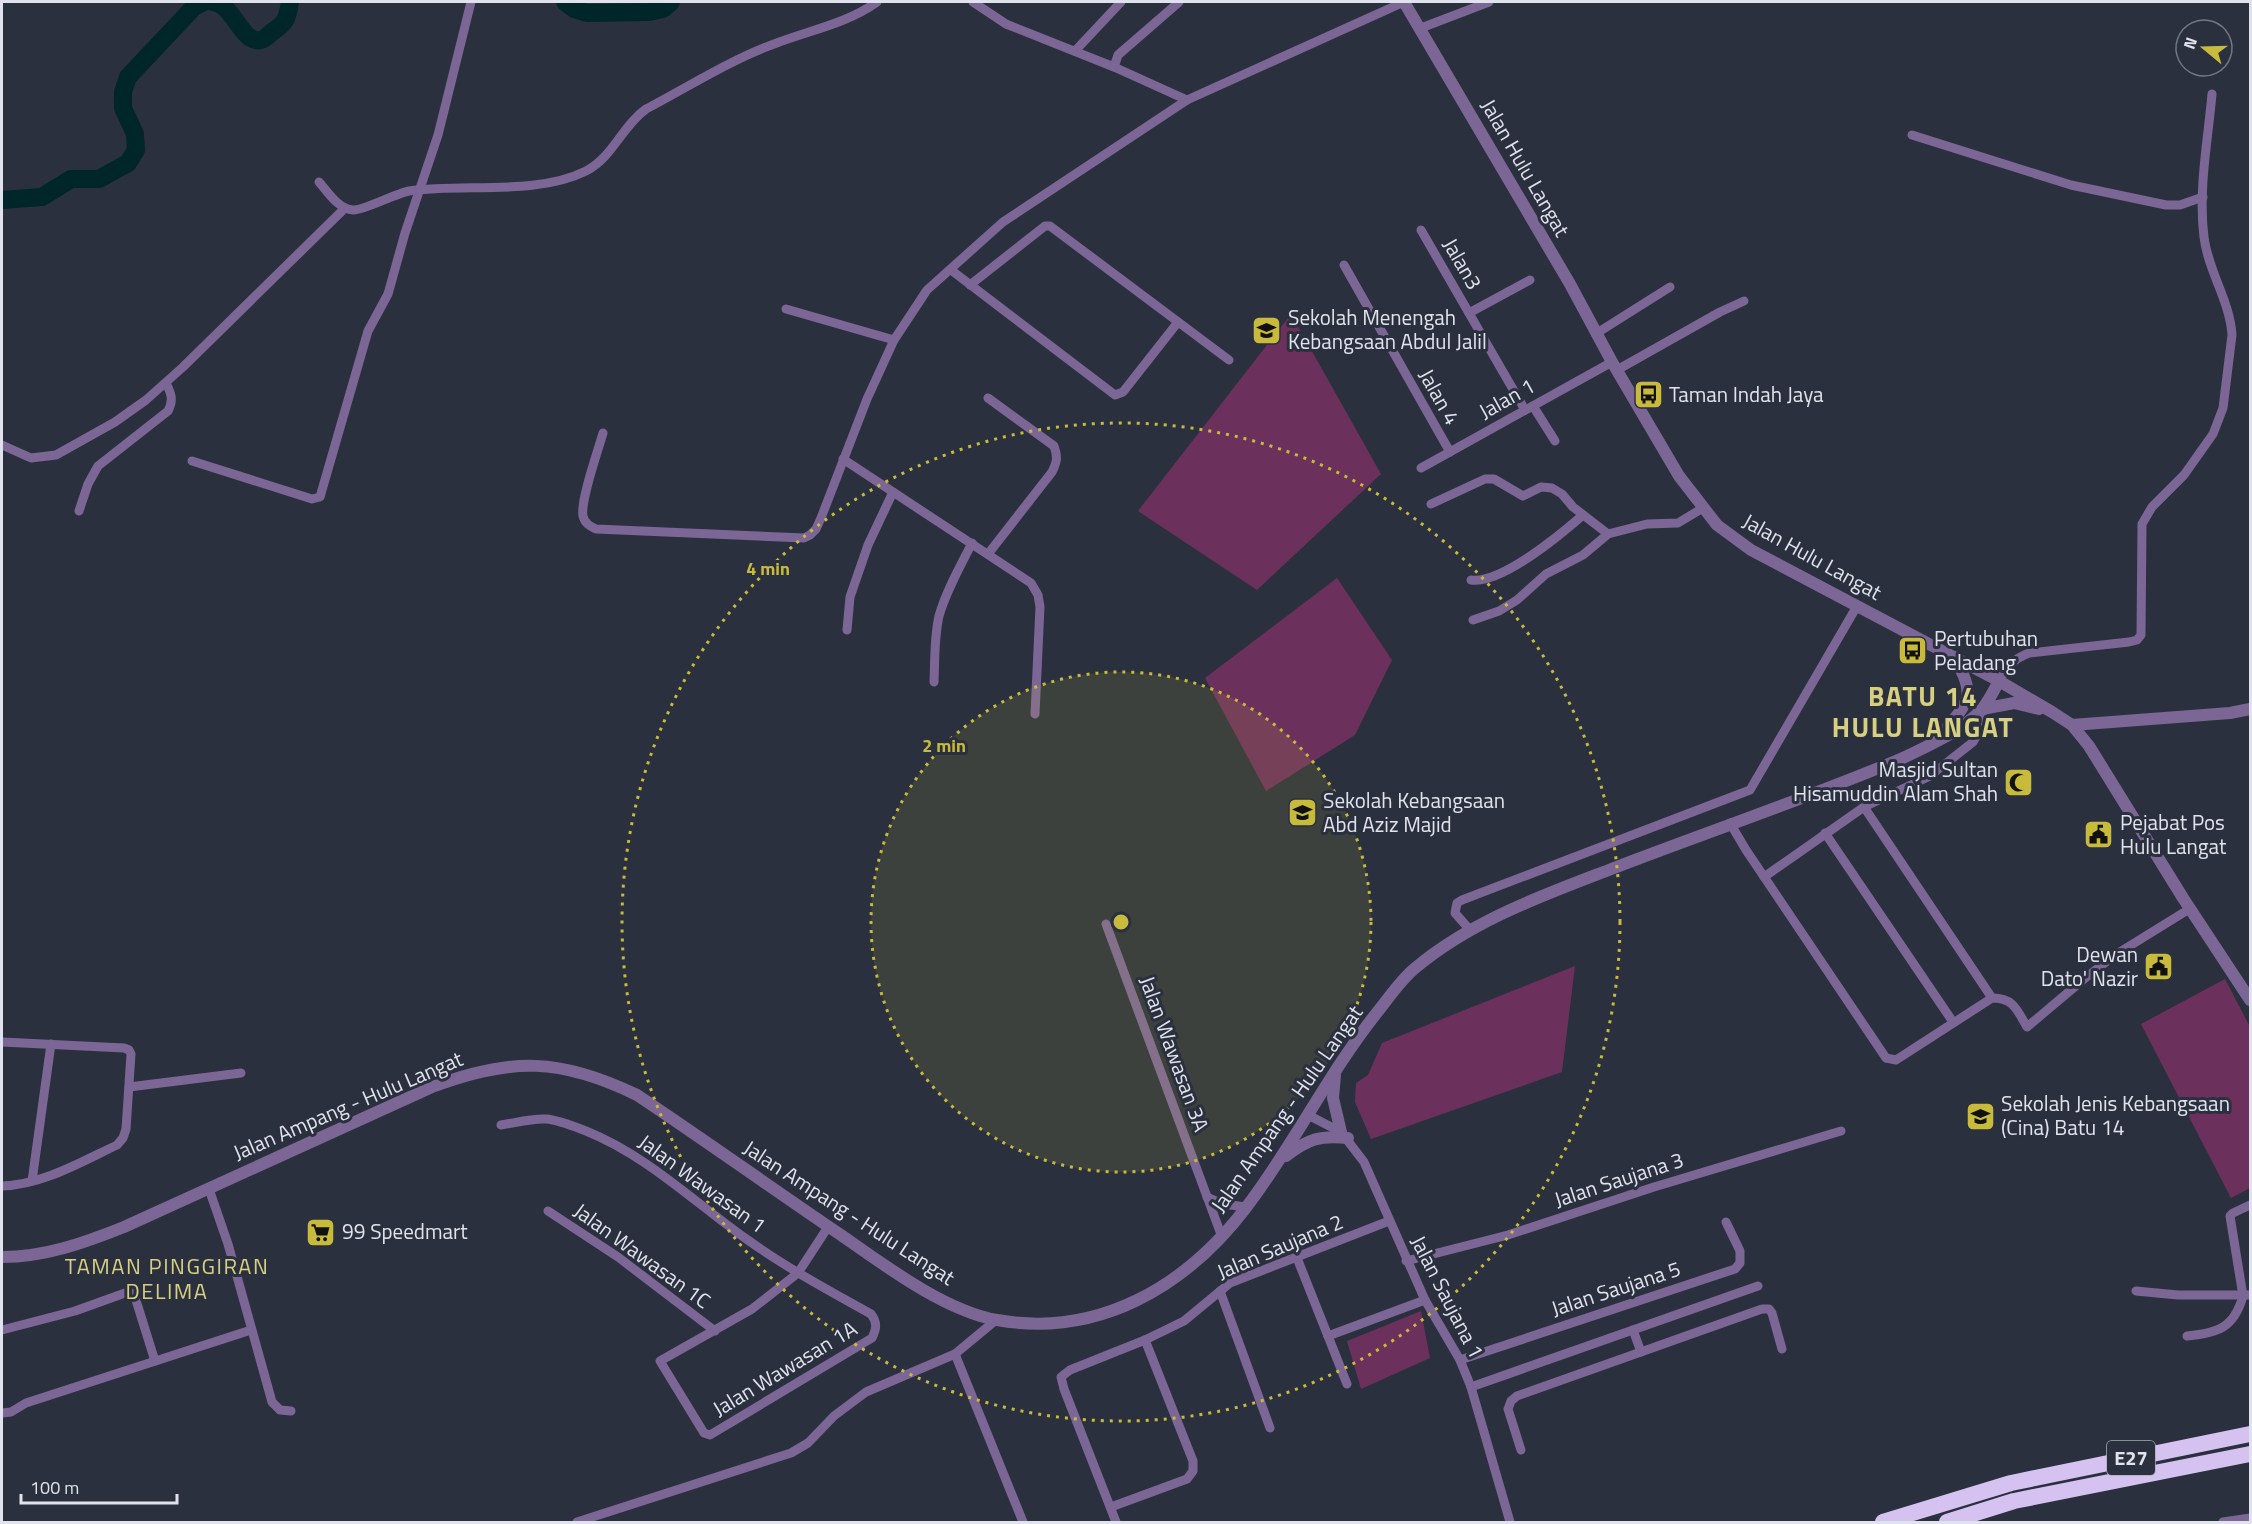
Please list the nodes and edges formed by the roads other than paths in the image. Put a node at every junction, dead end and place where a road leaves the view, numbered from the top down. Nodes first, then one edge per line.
1 (471, 2) edge
2 (877, 2) edge
3 (973, 2) edge
4 (1121, 2) edge
5 (1179, 2) edge
6 (1404, 2) edge
7 (1489, 2) edge
8 (1421, 28) junction
9 (1075, 51) junction
10 (1114, 67) junction
11 (2212, 93) dead end
12 (1187, 100) junction
13 (1912, 135) dead end
14 (319, 182) dead end
15 (420, 191) junction
16 (2203, 197) junction
17 (345, 208) junction
18 (1421, 230) dead end
19 (1344, 265) dead end
20 (951, 270) junction
21 (1530, 280) dead end
22 (970, 285) junction
23 (1670, 287) dead end
24 (1744, 300) dead end
25 (786, 309) dead end
26 (1469, 313) junction
27 (1178, 322) junction
28 (1597, 333) junction
29 (894, 340) junction
30 (1229, 360) dead end
31 (1614, 366) junction
32 (166, 383) junction
33 (988, 398) dead end
34 (1529, 408) junction
35 (603, 433) dead end
36 (1555, 441) dead end
37 (2, 444) edge
38 (1450, 452) junction
39 (843, 459) junction
40 (192, 461) dead end
41 (1421, 468) dead end
42 (893, 492) junction
43 (1431, 504) dead end
44 (1703, 508) junction
45 (79, 511) dead end
46 (1583, 516) junction
47 (1608, 534) junction
48 (972, 543) junction
49 (988, 554) junction
50 (1471, 580) dead end
51 (1857, 606) junction
52 (1473, 620) dead end
53 (847, 630) dead end
54 (1954, 657) junction
55 (1999, 681) junction
56 (934, 682) dead end
57 (2250, 708) edge
58 (1982, 709) junction
59 (1035, 714) dead end
60 (2072, 725) junction
61 (1932, 745) junction
62 (1864, 807) junction
63 (1730, 823) junction
64 (1825, 833) junction
65 (1764, 877) junction
66 (2191, 908) junction
67 (1106, 924) dead end
68 (1470, 930) junction
69 (1992, 998) junction
70 (2250, 1000) edge
71 (1953, 1022) junction
72 (2, 1042) edge
73 (51, 1044) junction
74 (1336, 1071) junction
75 (241, 1073) dead end
76 (129, 1087) junction
77 (1308, 1115) junction
78 (501, 1125) dead end
79 (1841, 1131) dead end
80 (1345, 1135) junction
81 (1278, 1162) junction
82 (32, 1181) junction
83 (2, 1186) edge
84 (209, 1189) junction
85 (1207, 1197) junction
86 (2250, 1205) edge
87 (1246, 1207) junction
88 (548, 1210) dead end
89 (1389, 1221) junction
90 (1726, 1222) dead end
91 (828, 1227) junction
92 (1222, 1237) junction
93 (2, 1257) edge
94 (1297, 1258) junction
95 (1406, 1261) junction
96 (798, 1273) junction
97 (1758, 1286) dead end
98 (1220, 1291) junction
99 (2136, 1291) dead end
100 (2247, 1295) edge
101 (1425, 1300) junction
102 (871, 1314) joint
103 (996, 1320) junction
104 (2, 1330) edge
105 (251, 1330) junction
106 (1633, 1330) junction
107 (715, 1331) junction
108 (1328, 1336) junction
109 (2187, 1336) dead end
110 (1145, 1340) junction
111 (1782, 1348) dead end
112 (1641, 1352) junction
113 (955, 1354) junction
114 (1460, 1360) junction
115 (155, 1361) junction
116 (1347, 1384) dead end
117 (1471, 1387) junction
118 (291, 1411) dead end
119 (2, 1413) edge
120 (1270, 1428) dead end
121 (2250, 1434) edge
122 (1521, 1450) dead end
123 (2250, 1454) edge
124 (1111, 1507) junction
125 (2250, 1518) edge
126 (578, 1522) edge
127 (1023, 1522) edge
128 (1116, 1522) edge
129 (1510, 1522) edge
130 (1883, 1522) edge
131 (1947, 1522) edge
132 (2223, 1522) edge

1 - 15 street
2 - 15 street
3 - 9 street
4 - 9 street
5 - 10 street
6 - 8 street, Jalan Hulu Langat
6 - 12 street
7 - 8 street
8 - 28 street, Jalan Hulu Langat
9 - 10 street
10 - 12 street
11 - 16 street
12 - 20 street
13 - 16 street
14 - 17 street
15 - 17 street
15 - 40 street
16 - 55 street
17 - 32 street
18 - 26 street, Jalan3
19 - 38 street, Jalan 4
20 - 22 street
20 - 29 street
21 - 26 street
22 - 27 street
22 - 27 street
23 - 28 street
24 - 31 street, Jalan 1
25 - 29 street
26 - 34 street, Jalan3
27 - 30 street
28 - 31 street, Jalan Hulu Langat
29 - 39 street
31 - 34 street, Jalan 1
31 - 44 street, Jalan Hulu Langat
32 - 37 street
32 - 45 street
33 - 49 street
34 - 36 street, Jalan3
34 - 38 street, Jalan 1
35 - 39 street
38 - 41 street, Jalan 1
39 - 42 street
42 - 48 street
42 - 53 street
43 - 46 street
44 - 47 street
44 - 51 street, Jalan Hulu Langat
46 - 47 street
46 - 50 street
47 - 52 street
48 - 49 street
48 - 56 street
49 - 59 street
51 - 54 street, Jalan Hulu Langat
51 - 68 street
54 - 55 street, Jalan Hulu Langat
54 - 61 street
55 - 58 street, Jalan Ampang - Hulu Langat
55 - 60 street, Jalan Hulu Langat
57 - 60 street
58 - 60 street
58 - 61 street, Jalan Ampang - Hulu Langat
58 - 62 street
60 - 66 street, Jalan Hulu Langat
61 - 63 street, Jalan Ampang - Hulu Langat
62 - 64 street
62 - 69 street
63 - 65 street
63 - 68 street, Jalan Ampang - Hulu Langat
64 - 65 street
64 - 71 street
65 - 71 street
66 - 69 street
66 - 70 street, Jalan Hulu Langat
67 - 85 street, Jalan Wawasan 3A
68 - 74 street, Jalan Ampang - Hulu Langat
69 - 71 street
72 - 73 street
73 - 76 street
73 - 82 street
74 - 77 street, Jalan Ampang - Hulu Langat
74 - 80 street
75 - 76 street
76 - 82 street
77 - 80 street, Jalan Saujana 1
77 - 81 street, Jalan Ampang - Hulu Langat
78 - 96 street, Jalan Wawasan 1
79 - 95 street, Jalan Saujana 3
80 - 81 street
80 - 89 street, Jalan Saujana 1
81 - 87 street, Jalan Ampang - Hulu Langat
82 - 83 street
84 - 91 street, Jalan Ampang - Hulu Langat
84 - 93 street, Jalan Ampang - Hulu Langat
84 - 105 street
85 - 87 street
85 - 92 street, Jalan Wawasan 3A
86 - 100 street
87 - 92 street, Jalan Ampang - Hulu Langat
88 - 107 street, Jalan Wawasan 1C
89 - 94 street, Jalan Saujana 2
89 - 95 street, Jalan Saujana 1
90 - 114 street, Jalan Saujana 5
91 - 96 street
91 - 103 street, Jalan Ampang - Hulu Langat
92 - 103 street, Jalan Ampang - Hulu Langat
94 - 98 street, Jalan Saujana 2
94 - 108 street
95 - 101 street, Jalan Saujana 1
96 - 102 street, Jalan Wawasan 1
96 - 107 street
97 - 106 street, Jalan Saujana 5
98 - 110 street, Jalan Saujana 2
98 - 120 street
99 - 100 street
100 - 109 street
101 - 108 street
101 - 114 street, Jalan Saujana 1
102 - 107 street, Jalan Wawasan 1A
103 - 113 street
104 - 115 street
105 - 115 street
105 - 118 street
106 - 112 street
106 - 117 street, Jalan Saujana 5
108 - 116 street
110 - 124 street
110 - 124 street, Jalan Saujana 2
111 - 112 street
112 - 122 street
113 - 126 street
113 - 127 street
114 - 117 street, Jalan Saujana 1
115 - 119 street
117 - 129 street, Jalan Saujana 1
121 - 130 highway, E27
123 - 131 highway, E27
124 - 128 street
125 - 132 street

